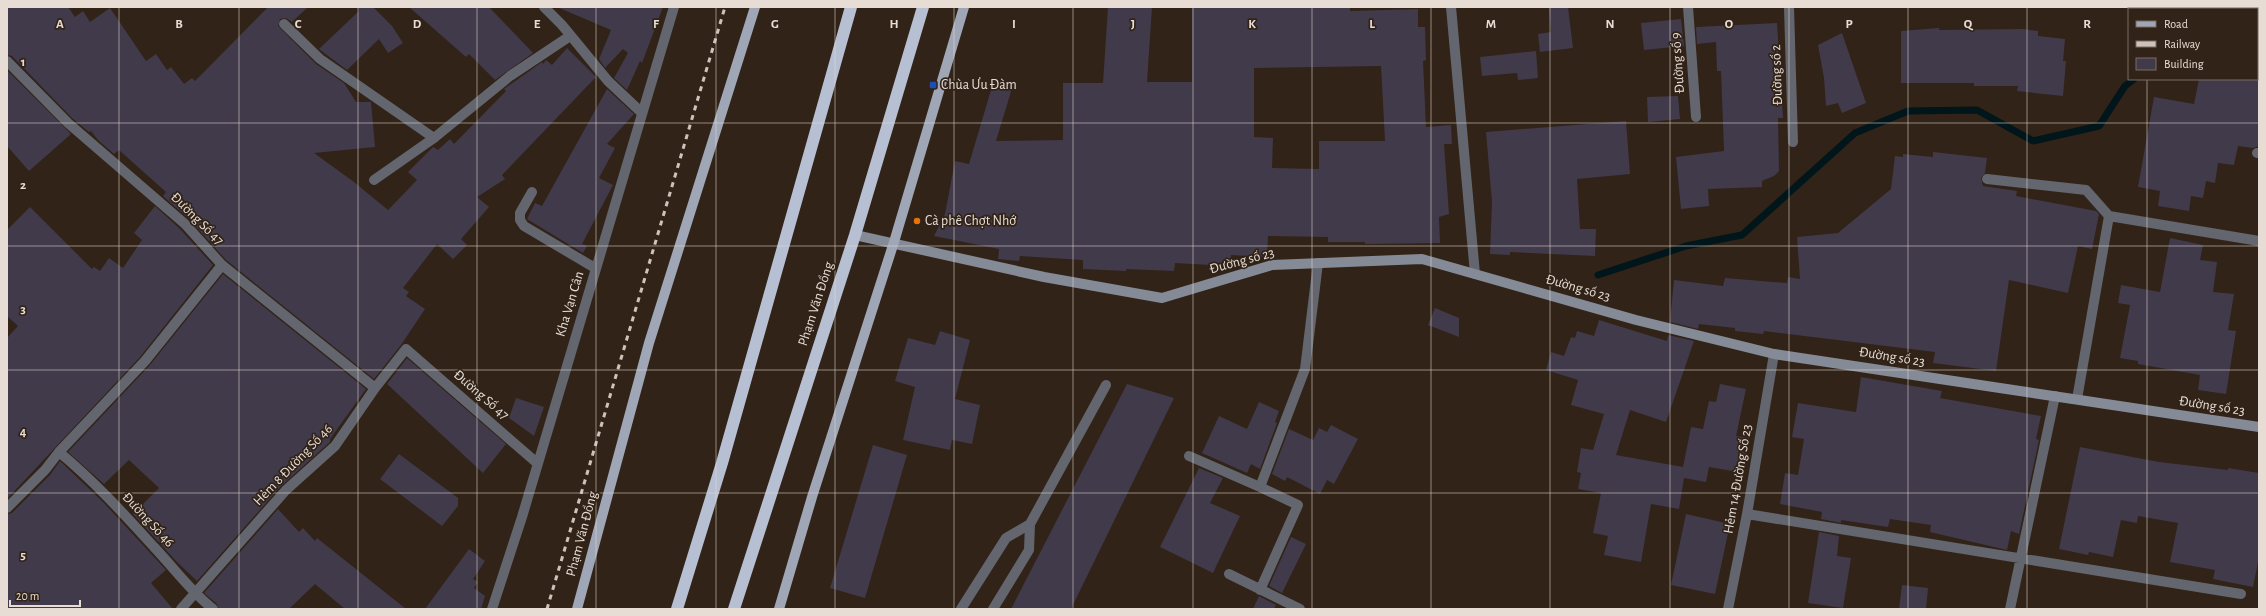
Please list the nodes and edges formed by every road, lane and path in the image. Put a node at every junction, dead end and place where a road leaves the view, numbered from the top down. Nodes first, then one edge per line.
1 (544, 7) edge
2 (674, 7) edge
3 (755, 7) edge
4 (851, 7) edge
5 (923, 7) edge
6 (964, 7) edge
7 (1451, 7) edge
8 (1688, 7) edge
9 (1789, 7) edge
10 (284, 24) dead end
11 (570, 36) junction
12 (7, 61) edge
13 (642, 113) junction
14 (1696, 117) dead end
15 (434, 138) junction
16 (1794, 142) dead end
17 (1987, 179) dead end
18 (374, 180) dead end
19 (532, 192) dead end
20 (2109, 216) junction
21 (855, 235) junction
22 (2259, 241) edge
23 (894, 242) junction
24 (1318, 263) junction
25 (222, 265) junction
26 (596, 268) junction
27 (1475, 274) junction
28 (406, 349) joint
29 (1774, 354) junction
30 (1106, 385) dead end
31 (375, 388) junction
32 (2055, 396) junction
33 (2077, 400) junction
34 (2259, 427) edge
35 (59, 452) junction
36 (1189, 456) dead end
37 (537, 463) junction
38 (1260, 487) junction
39 (7, 507) edge
40 (1747, 514) junction
41 (1030, 524) junction
42 (2019, 559) junction
43 (1229, 574) dead end
44 (1260, 590) junction
45 (195, 594) junction
46 (2241, 594) dead end
47 (181, 609) edge
48 (213, 609) edge
49 (492, 609) edge
50 (577, 609) edge
51 (677, 609) edge
52 (734, 609) edge
53 (779, 609) edge
54 (961, 609) edge
55 (993, 609) edge
56 (1300, 609) edge
57 (1728, 609) edge
58 (2010, 609) edge

1 - 11 street
2 - 13 street, Kha Vạn Cân
3 - 50 main road, Phạm Văn Đồng
4 - 51 highway
5 - 21 highway, Phạm Văn Đồng
6 - 23 main road
7 - 27 street
8 - 14 street, Đường số 9
9 - 16 street, Đường số 2
10 - 15 street
11 - 13 street
11 - 15 street
12 - 25 street, Đường Số 47
13 - 26 street, Kha Vạn Cân
15 - 18 street
17 - 20 street
19 - 26 street
20 - 22 street
20 - 33 street
21 - 23 street, Đường số 23
21 - 52 highway, Phạm Văn Đồng
23 - 24 street, Đường số 23
23 - 53 main road
24 - 27 street, Đường số 23
24 - 38 street
25 - 31 street, Đường Số 47
25 - 35 street
26 - 37 street, Kha Vạn Cân
27 - 29 street, Đường số 23
28 - 31 street, Hẻm 8 Đường Số 46
28 - 37 street, Đường Số 47
29 - 32 street, Đường số 23
29 - 40 street, Hẻm 14 Đường Số 23
30 - 41 street
31 - 45 street, Hẻm 8 Đường Số 46
32 - 33 street, Đường số 23
32 - 42 street
33 - 34 street, Đường số 23
35 - 39 street
35 - 45 street, Đường Số 46
36 - 38 street
37 - 49 street, Kha Vạn Cân
38 - 44 street
40 - 42 street
40 - 57 street, Hẻm 14 Đường Số 23
41 - 54 street
41 - 55 street
42 - 46 street
42 - 58 street
43 - 44 street
44 - 56 street
45 - 47 street, Hẻm 8 Đường Số 46
45 - 48 street, Đường Số 46

